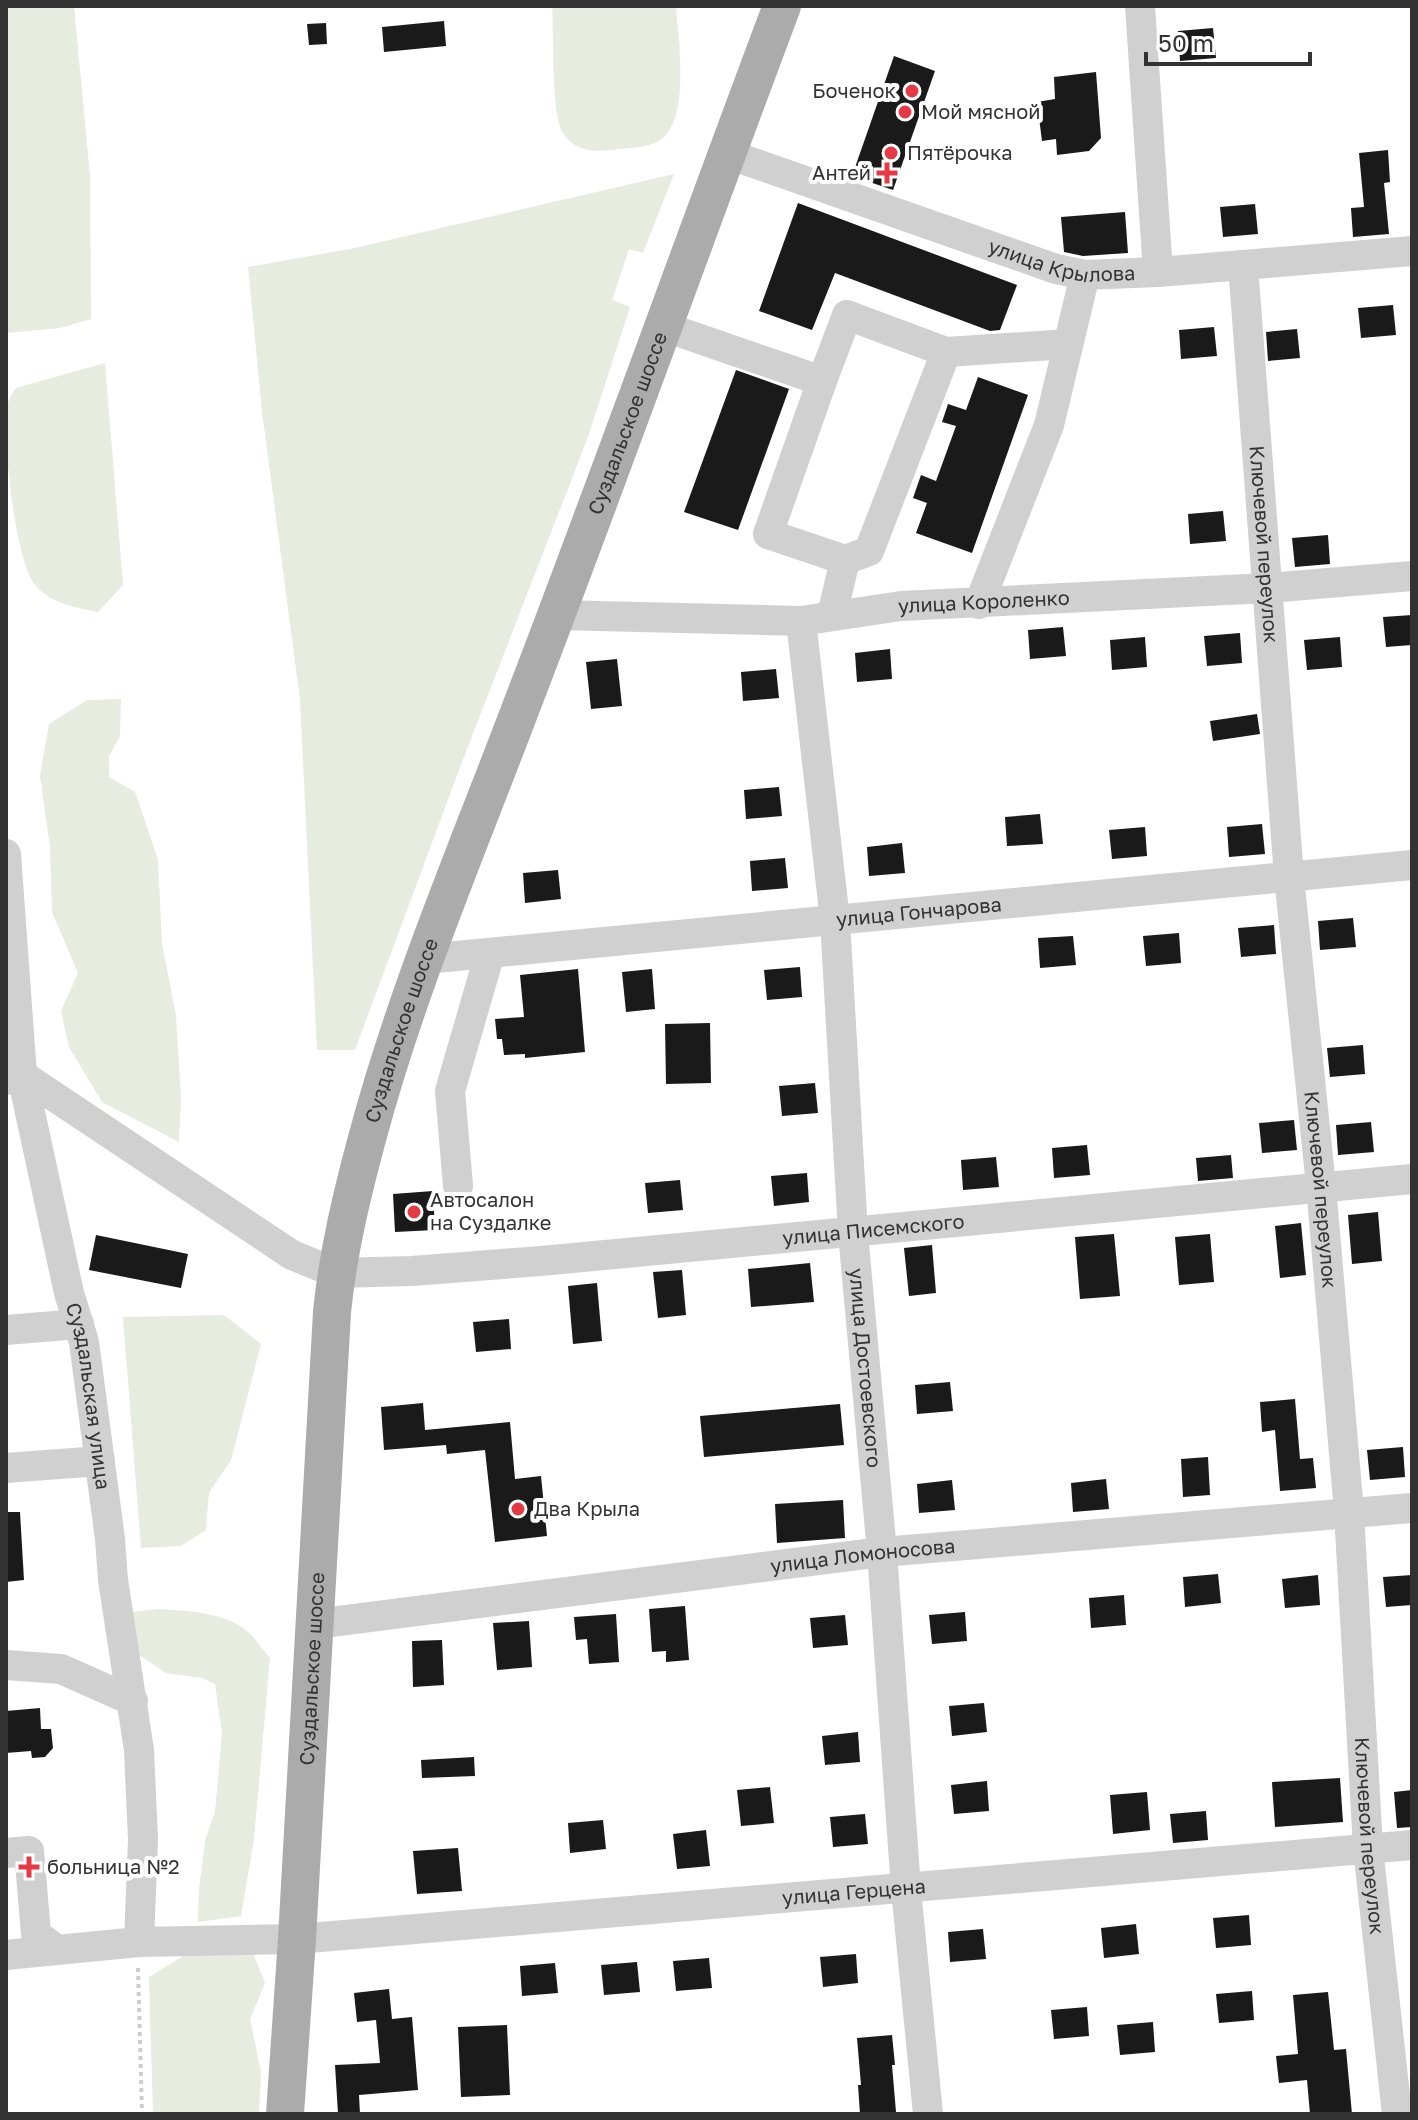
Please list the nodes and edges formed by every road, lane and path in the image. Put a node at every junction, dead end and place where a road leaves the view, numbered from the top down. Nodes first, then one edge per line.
1 (782, 6) edge
2 (1140, 6) edge
3 (728, 154) junction
4 (1412, 251) edge
5 (1243, 265) junction
6 (1158, 272) junction
7 (1085, 275) junction
8 (665, 327) junction
9 (1068, 344) junction
10 (946, 352) junction
11 (822, 381) junction
12 (845, 560) junction
13 (1412, 576) edge
14 (1268, 588) junction
15 (979, 604) junction
16 (557, 615) junction
17 (832, 615) junction
18 (801, 621) junction
19 (6, 854) edge
20 (1412, 865) edge
21 (1289, 877) junction
22 (835, 920) junction
23 (490, 953) junction
24 (425, 959) junction
25 (14, 1078) edge
26 (1412, 1179) edge
27 (458, 1186) dead end
28 (1321, 1186) junction
29 (853, 1233) junction
30 (336, 1273) junction
31 (79, 1324) junction
32 (6, 1330) edge
33 (100, 1461) junction
34 (6, 1468) edge
35 (1412, 1508) edge
36 (1349, 1512) junction
37 (882, 1552) junction
38 (315, 1624) junction
39 (6, 1665) edge
40 (133, 1701) junction
41 (1412, 1845) edge
42 (1368, 1848) junction
43 (6, 1853) edge
44 (906, 1889) junction
45 (297, 1939) junction
46 (139, 1942) junction
47 (57, 1950) junction
48 (6, 1955) edge
49 (142, 2114) edge
50 (285, 2114) edge
51 (928, 2114) edge
52 (1397, 2114) edge

1 - 3 main road, Суздальское шоссе
2 - 6 street
3 - 7 street, улица Крылова
3 - 8 main road, Суздальское шоссе
4 - 5 street, улица Крылова
5 - 6 street, улица Крылова
5 - 14 street, Ключевой переулок
6 - 7 street, улица Крылова
7 - 9 street
8 - 11 street
8 - 16 main road, Суздальское шоссе
9 - 10 street
9 - 15 street
10 - 11 street
10 - 12 street
11 - 12 street
12 - 17 street
13 - 14 street, улица Короленко
14 - 15 street, улица Короленко
14 - 21 street, Ключевой переулок
15 - 17 street, улица Короленко
16 - 18 street, улица Короленко
16 - 24 main road, Суздальское шоссе
17 - 18 street, улица Короленко
18 - 22 street, улица Достоевского
19 - 25 street, Суздальская улица
20 - 21 street, улица Гончарова
21 - 22 street, улица Гончарова
21 - 28 street, Ключевой переулок
22 - 23 street, улица Гончарова
22 - 29 street, улица Достоевского
23 - 24 street, улица Гончарова
23 - 27 street
24 - 30 main road, Суздальское шоссе
25 - 30 street
25 - 31 street, Суздальская улица
26 - 28 street, улица Писемского
28 - 29 street, улица Писемского
28 - 36 street, Ключевой переулок
29 - 30 street, улица Писемского
29 - 37 street, улица Достоевского
30 - 38 main road, Суздальское шоссе
31 - 32 street
31 - 33 street, Суздальская улица
33 - 34 street
33 - 40 street, Суздальская улица
35 - 36 street, улица Ломоносова
36 - 37 street, улица Ломоносова
36 - 42 street, Ключевой переулок
37 - 38 street, улица Ломоносова
37 - 44 street, улица Достоевского
38 - 45 main road, Суздальское шоссе
39 - 40 street
40 - 46 street, Суздальская улица
41 - 42 street, улица Герцена
42 - 44 street, улица Герцена
42 - 52 street, Ключевой переулок
43 - 47 street
44 - 45 street, улица Герцена
44 - 51 street, улица Достоевского
45 - 46 street, улица Герцена
45 - 50 main road, Суздальское шоссе
46 - 47 street, улица Герцена
46 - 49 path
47 - 48 street, улица Герцена

